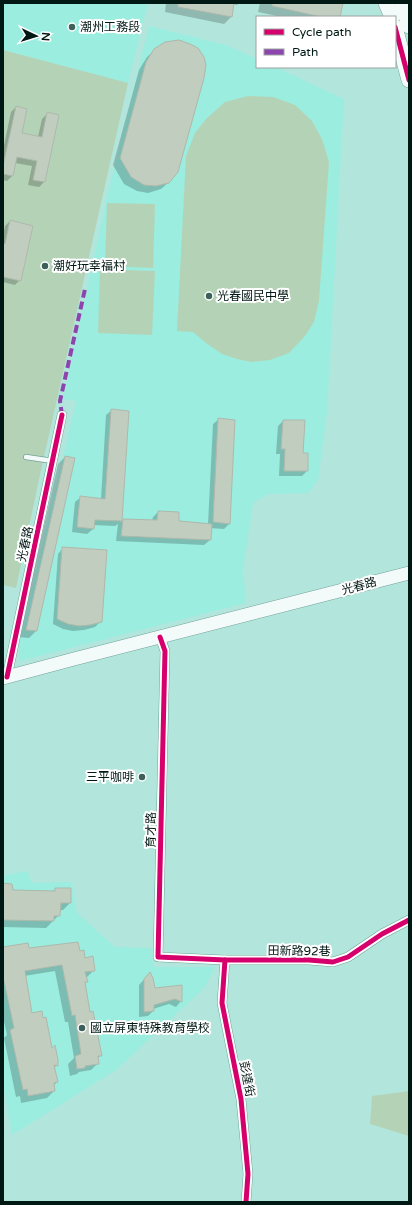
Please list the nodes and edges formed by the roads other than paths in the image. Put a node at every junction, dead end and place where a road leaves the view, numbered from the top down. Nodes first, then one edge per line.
1 (386, 3) edge
2 (402, 3) edge
3 (392, 16) edge
4 (409, 26) edge
5 (396, 31) edge
6 (409, 80) edge
7 (62, 415) dead end
8 (26, 456) dead end
9 (53, 461) junction
10 (409, 573) edge
11 (160, 637) junction
12 (5, 678) edge
13 (409, 920) edge
14 (225, 960) junction
15 (246, 1202) edge

1 - 3 main road
2 - 4 main road
5 - 6 main road
7 - 9 street, 光春路
8 - 9 lane
9 - 12 street, 光春路
10 - 11 main road, 光春路
11 - 12 main road, 光春路
11 - 14 street, 育才路
13 - 14 street, 田新路92巷
14 - 15 street, 彭達街

